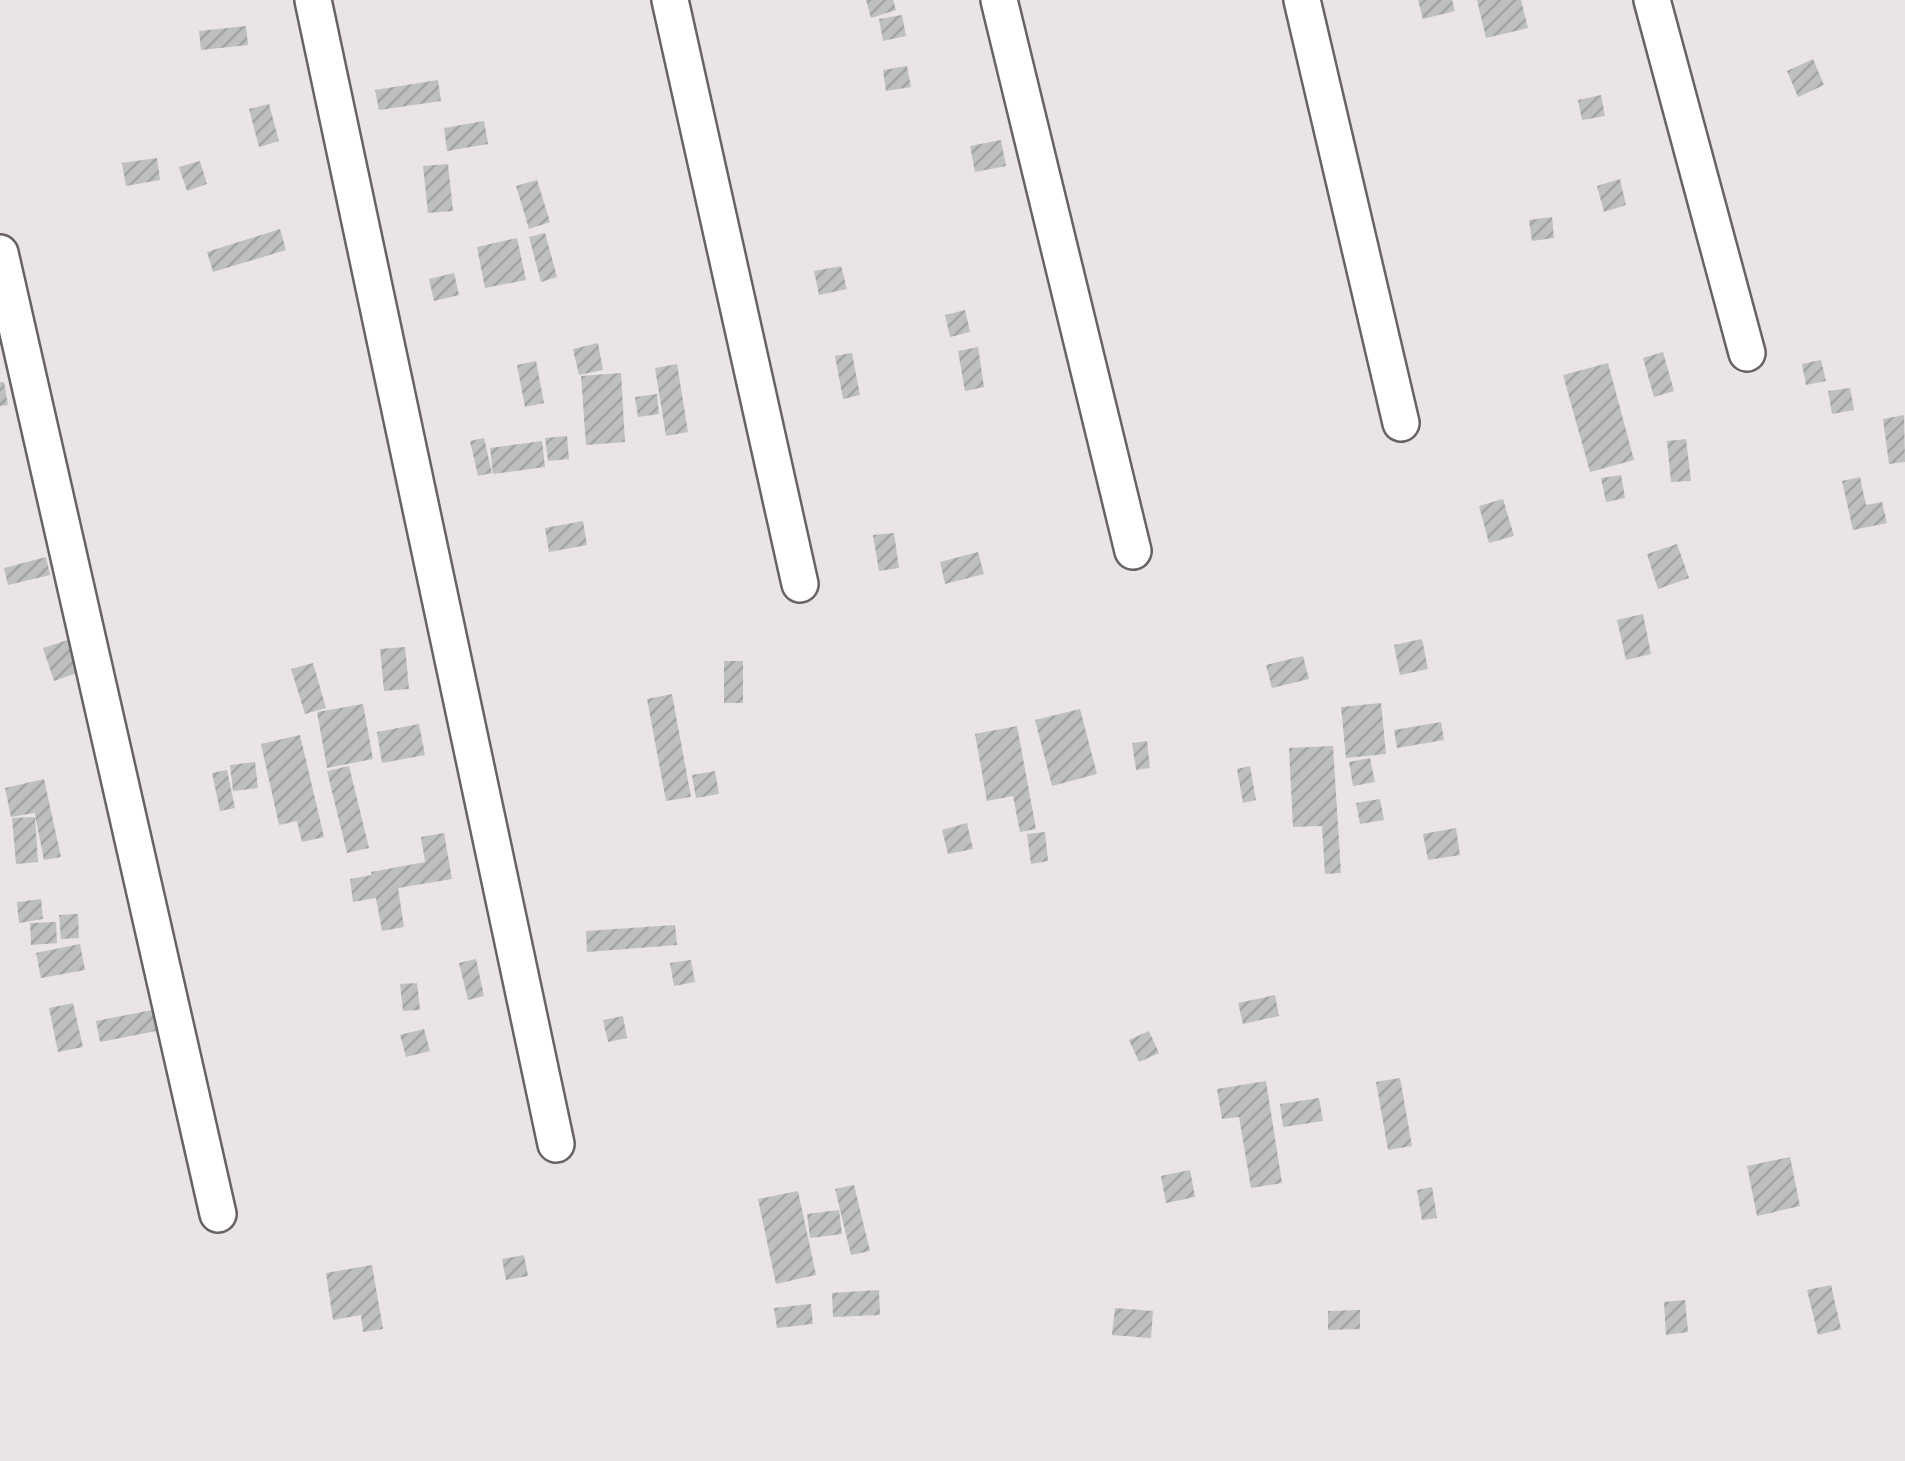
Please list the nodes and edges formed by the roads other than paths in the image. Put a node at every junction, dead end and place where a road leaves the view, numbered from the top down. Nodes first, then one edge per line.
1 (313, 0) edge
2 (670, 0) edge
3 (998, 0) edge
4 (1302, 0) edge
5 (1652, 0) edge
6 (0, 253) edge
7 (1746, 353) dead end
8 (1401, 423) dead end
9 (1133, 551) dead end
10 (800, 584) dead end
11 (556, 1144) dead end
12 (218, 1214) dead end

1 - 11 street
2 - 10 street
3 - 9 street
4 - 8 street
5 - 7 street
6 - 12 street

